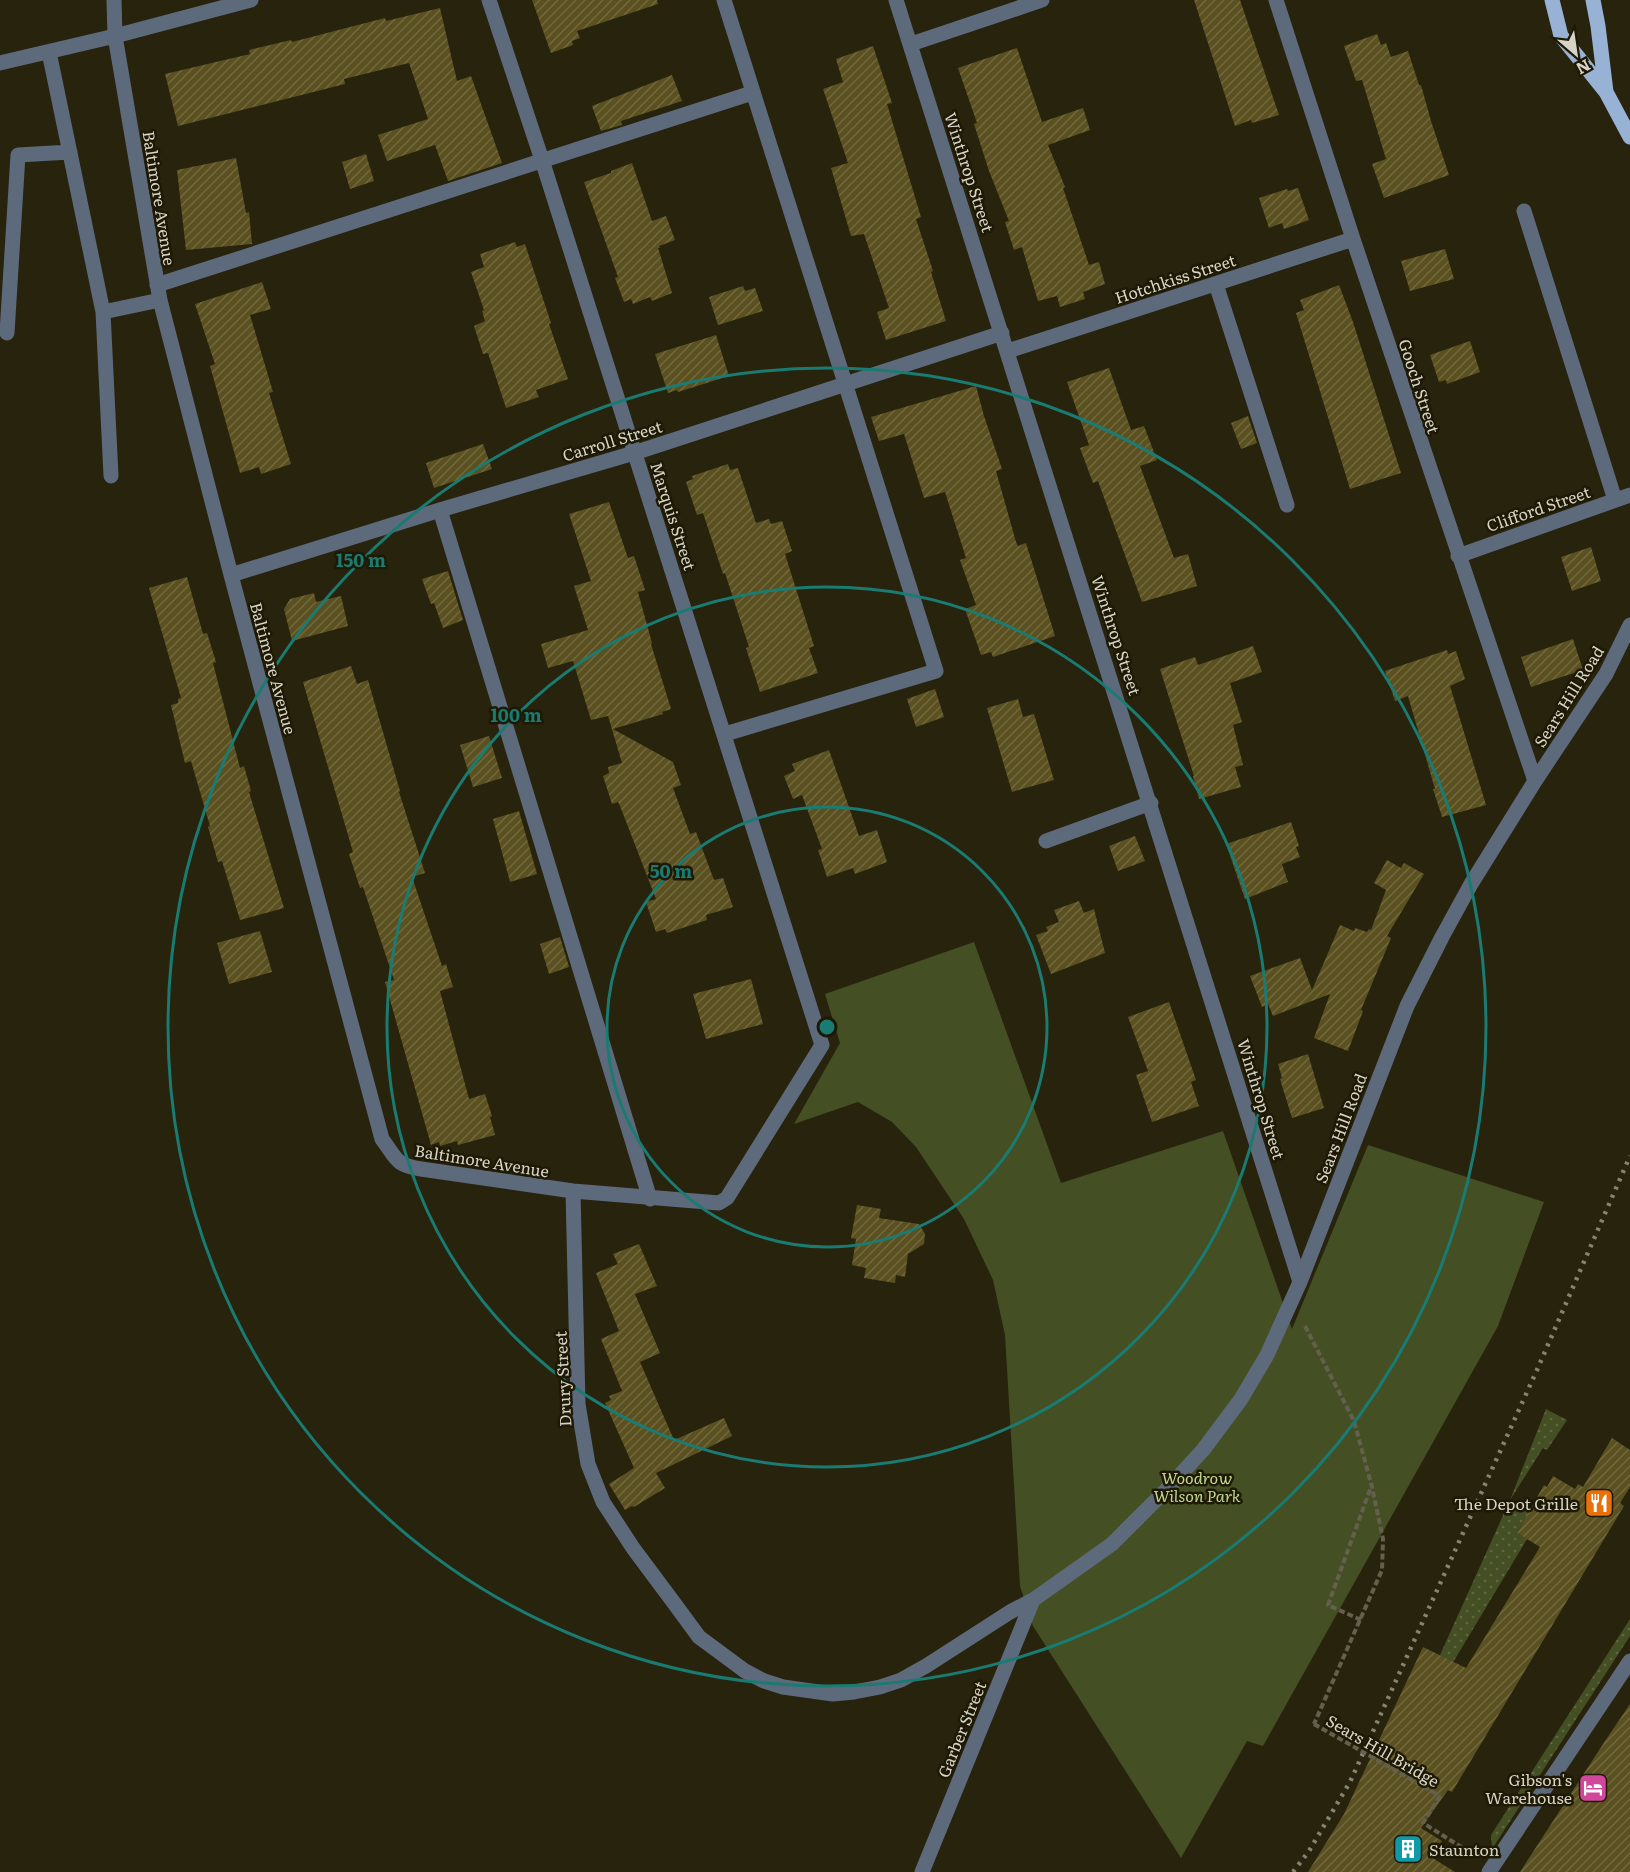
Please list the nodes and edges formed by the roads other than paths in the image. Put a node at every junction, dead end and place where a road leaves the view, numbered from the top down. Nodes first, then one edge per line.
1 (114, 0) edge
2 (251, 0) edge
3 (489, 0) edge
4 (724, 0) edge
5 (896, 0) edge
6 (1042, 0) edge
7 (1276, 0) edge
8 (1552, 0) edge
9 (1593, 0) edge
10 (115, 36) junction
11 (910, 44) junction
12 (49, 51) junction
13 (0, 63) edge
14 (1606, 92) junction
15 (752, 93) junction
16 (1630, 137) edge
17 (70, 153) junction
18 (542, 160) junction
19 (1524, 211) dead end
20 (1353, 239) junction
21 (1216, 284) junction
22 (158, 293) junction
23 (103, 312) junction
24 (7, 333) dead end
25 (1002, 333) junction
26 (1008, 351) junction
27 (844, 384) junction
28 (634, 453) junction
29 (111, 476) dead end
30 (1623, 498) edge
31 (1287, 504) dead end
32 (440, 510) junction
33 (1458, 556) junction
34 (231, 575) junction
35 (1630, 624) edge
36 (725, 734) junction
37 (1535, 781) junction
38 (1151, 803) junction
39 (1046, 841) dead end
40 (573, 1191) junction
41 (650, 1198) junction
42 (1300, 1282) junction
43 (1033, 1600) junction
44 (1630, 1661) edge
45 (922, 1872) edge
46 (1489, 1872) edge

1 - 10 street, Baltimore Avenue
2 - 10 street
3 - 18 street, Marquis Street
4 - 15 street
5 - 11 street, Winthrop Street
6 - 11 street
7 - 20 street, Gooch Street
8 - 14 main road
9 - 14 main road
10 - 12 street
10 - 22 street, Baltimore Avenue
11 - 25 street, Winthrop Street
12 - 13 street
12 - 17 street
14 - 16 main road
15 - 18 street
15 - 27 street
17 - 23 street
17 - 24 street
18 - 22 street
18 - 28 street, Marquis Street
19 - 30 street
20 - 21 street, Hotchkiss Street
20 - 33 street, Gooch Street
21 - 26 street, Hotchkiss Street
21 - 31 street
22 - 23 street
22 - 34 street, Baltimore Avenue
23 - 29 street
25 - 26 street, Winthrop Street
25 - 27 street, Carroll Street
26 - 38 street, Winthrop Street
27 - 28 street, Carroll Street
27 - 36 street
28 - 32 street, Carroll Street
28 - 36 street, Marquis Street
30 - 33 street, Clifford Street
32 - 34 street, Carroll Street
32 - 41 street
33 - 37 street, Gooch Street
34 - 40 street, Baltimore Avenue
35 - 37 street, Sears Hill Road
36 - 41 street, Marquis Street
37 - 42 street, Sears Hill Road
38 - 39 street
38 - 42 street, Winthrop Street
40 - 41 street
40 - 43 street, Drury Street
42 - 43 street, Sears Hill Road
43 - 45 street, Garber Street
44 - 46 street

